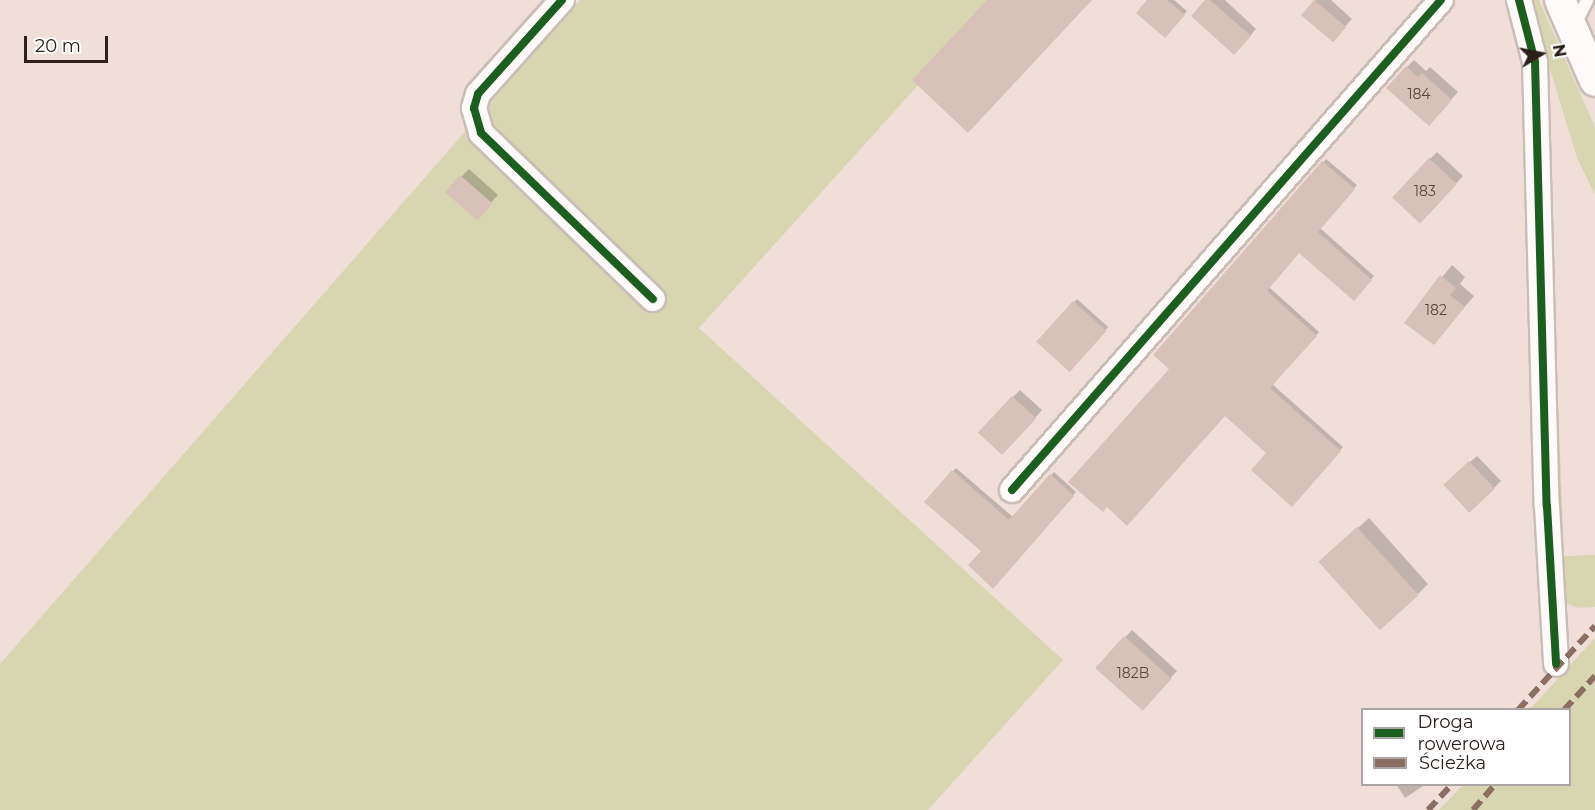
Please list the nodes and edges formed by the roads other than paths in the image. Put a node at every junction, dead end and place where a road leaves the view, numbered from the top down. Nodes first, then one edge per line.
1 (562, 0) edge
2 (1441, 0) edge
3 (1518, 0) edge
4 (1560, 0) edge
5 (1587, 0) edge
6 (1572, 30) junction
7 (1595, 81) edge
8 (653, 299) dead end
9 (1012, 490) dead end
10 (1556, 664) dead end

1 - 8 street
2 - 9 street
3 - 10 street
4 - 6 street
5 - 6 lane
6 - 7 street

